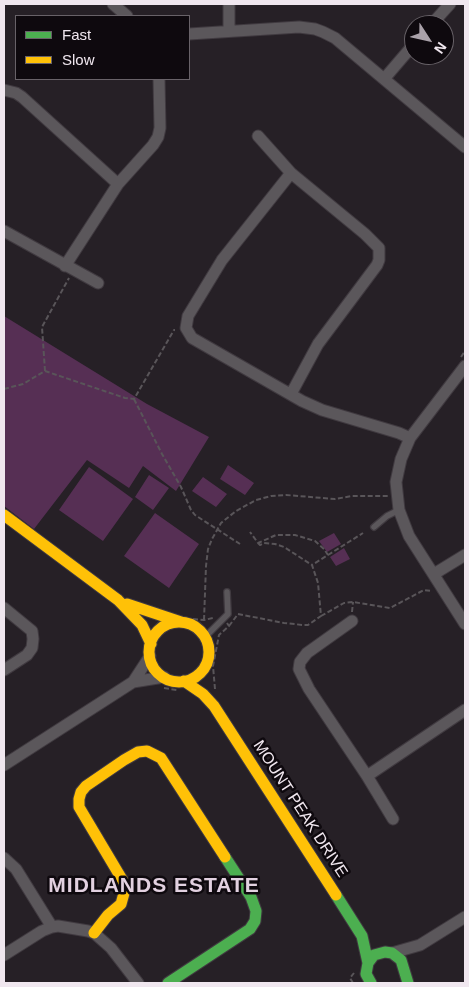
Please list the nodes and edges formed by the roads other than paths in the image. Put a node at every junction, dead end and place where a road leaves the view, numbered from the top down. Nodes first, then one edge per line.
1 (112, 4) edge
2 (228, 4) edge
3 (450, 4) edge
4 (126, 15) edge
5 (440, 15) edge
6 (229, 31) junction
7 (190, 34) edge
8 (404, 56) edge
9 (384, 79) junction
10 (159, 80) edge
11 (4, 90) edge
12 (258, 136) dead end
13 (465, 147) edge
14 (290, 173) junction
15 (118, 184) junction
16 (4, 231) edge
17 (69, 268) junction
18 (98, 283) dead end
19 (462, 362) edge
20 (291, 394) junction
21 (410, 438) junction
22 (399, 510) junction
23 (4, 515) edge
24 (374, 527) dead end
25 (465, 556) edge
26 (432, 579) junction
27 (227, 592) dead end
28 (118, 600) junction
29 (4, 608) edge
30 (183, 622) junction
31 (352, 622) dead end
32 (465, 624) edge
33 (205, 637) junction
34 (151, 644) junction
35 (150, 656) junction
36 (206, 664) junction
37 (4, 670) edge
38 (133, 682) junction
39 (163, 682) junction
40 (181, 686) junction
41 (210, 700) junction
42 (465, 710) edge
43 (4, 765) edge
44 (367, 776) junction
45 (393, 820) dead end
46 (4, 858) edge
47 (465, 917) edge
48 (52, 927) junction
49 (94, 933) junction
50 (362, 936) junction
51 (420, 945) junction
52 (388, 952) junction
53 (4, 955) edge
54 (363, 967) junction
55 (403, 976) edge
56 (138, 983) edge
57 (168, 983) edge
58 (358, 983) edge
59 (371, 983) edge

1 - 4 street
2 - 6 street
3 - 5 street
6 - 7 street
6 - 9 street
8 - 9 street
9 - 13 street
10 - 15 street
11 - 15 street
12 - 14 street
14 - 20 street
14 - 20 street
15 - 17 street
16 - 17 street
17 - 18 street
19 - 21 street
20 - 21 street
21 - 22 street
22 - 24 lane
22 - 26 street
23 - 28 street
25 - 26 street
26 - 32 street
27 - 33 lane
28 - 30 street
28 - 34 street
29 - 37 street
30 - 33 street
30 - 34 street
31 - 44 street
33 - 36 street, MOUNT PEAK DRIVE
34 - 35 street
35 - 38 street
35 - 39 street
36 - 40 street
36 - 41 street, MOUNT PEAK DRIVE
38 - 39 street
38 - 43 street
39 - 40 street, MOUNT PEAK DRIVE
40 - 41 street, MOUNT PEAK DRIVE
41 - 50 street, MOUNT PEAK DRIVE
42 - 44 street
44 - 45 street
46 - 48 street
47 - 51 street
48 - 49 street
48 - 53 street
49 - 56 street
49 - 57 street
50 - 52 street, MOUNT PEAK DRIVE
50 - 54 street, MOUNT PEAK DRIVE
51 - 52 street
51 - 55 street
52 - 54 street
52 - 55 street, MOUNT PEAK DRIVE
54 - 58 street
54 - 59 street, MOUNT PEAK DRIVE

